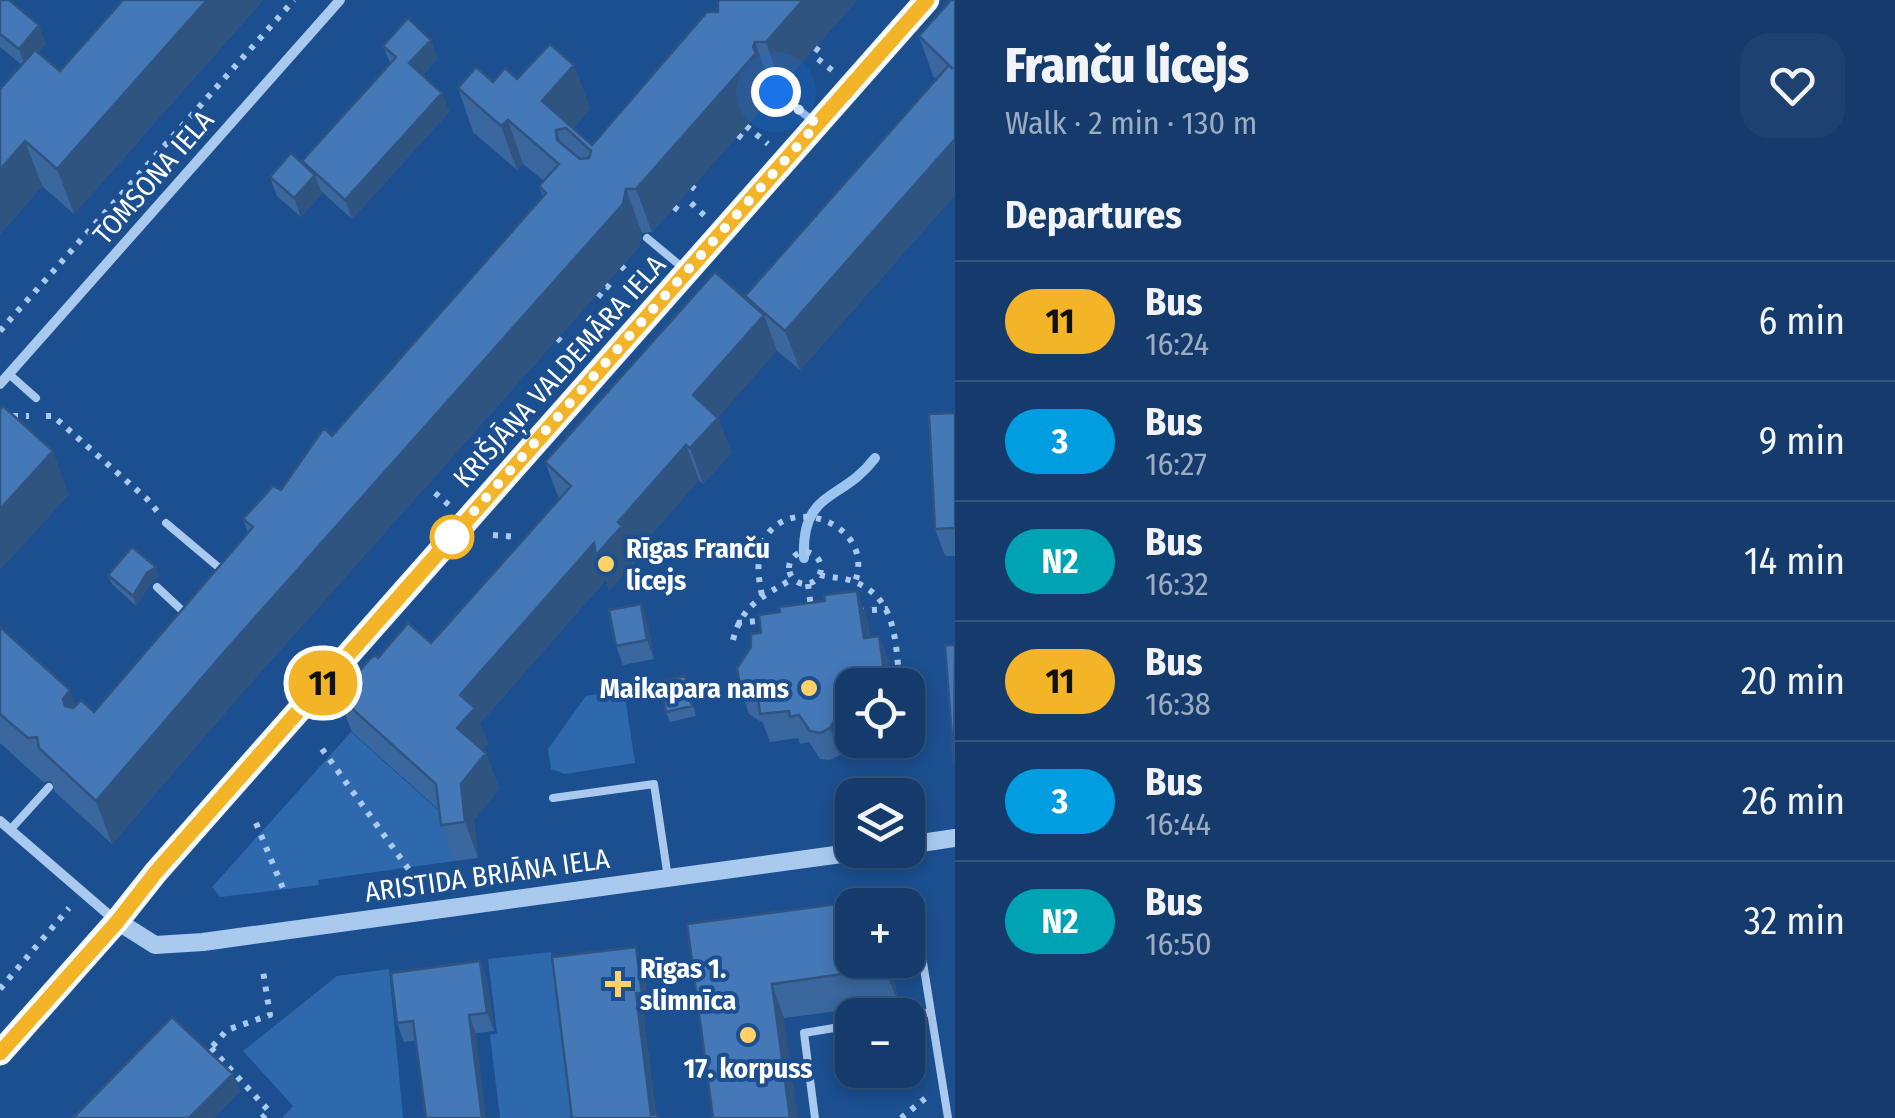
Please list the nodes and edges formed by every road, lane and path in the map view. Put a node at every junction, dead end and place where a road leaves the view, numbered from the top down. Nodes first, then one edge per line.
1 (294, 0) edge
2 (340, 0) edge
3 (927, 0) edge
4 (815, 48) dead end
5 (823, 54) dead end
6 (776, 92) dead end
7 (817, 124) junction
8 (738, 135) dead end
9 (746, 141) dead end
10 (691, 186) dead end
11 (700, 193) dead end
12 (674, 207) dead end
13 (682, 213) dead end
14 (647, 238) dead end
15 (687, 271) junction
16 (613, 291) dead end
17 (598, 297) dead end
18 (0, 331) edge
19 (8, 374) junction
20 (0, 384) edge
21 (36, 398) dead end
22 (0, 416) edge
23 (166, 523) joint
24 (493, 534) dead end
25 (517, 537) dead end
26 (820, 575) junction
27 (233, 578) edge
28 (792, 579) junction
29 (856, 582) junction
30 (808, 584) junction
31 (157, 587) dead end
32 (762, 595) junction
33 (888, 609) junction
34 (850, 612) edge
35 (812, 615) edge
36 (774, 620) edge
37 (196, 623) edge
38 (737, 624) junction
39 (733, 640) dead end
40 (897, 668) edge
41 (322, 748) dead end
42 (49, 787) edge
43 (553, 798) dead end
44 (0, 821) edge
45 (256, 823) dead end
46 (10, 830) junction
47 (955, 838) edge
48 (925, 842) edge
49 (835, 855) edge
50 (412, 874) dead end
51 (668, 878) junction
52 (284, 891) dead end
53 (69, 908) dead end
54 (117, 922) junction
55 (263, 971) dead end
56 (925, 978) edge
57 (0, 989) edge
58 (931, 1012) junction
59 (925, 1013) edge
60 (835, 1028) edge
61 (211, 1048) junction
62 (0, 1053) edge
63 (203, 1057) edge
64 (942, 1084) junction
65 (262, 1118) edge
66 (816, 1118) edge
67 (900, 1118) edge
68 (948, 1118) edge

1 - 18 path
2 - 19 street, TOMSONA IELA
3 - 7 main road, KRIŠJĀŅA VALDEMĀRA IELA
4 - 5 path
6 - 7 lane
7 - 15 main road, KRIŠJĀŅA VALDEMĀRA IELA
8 - 9 path
10 - 11 path
12 - 13 path
14 - 15 lane
15 - 54 main road, KRIŠJĀŅA VALDEMĀRA IELA
16 - 17 path
19 - 20 street, TOMSONA IELA
19 - 21 lane
22 - 23 path
23 - 27 lane
24 - 25 path
26 - 28 path
26 - 29 path
26 - 30 path
28 - 30 path
28 - 32 path
29 - 32 path
29 - 33 path
30 - 35 path
31 - 37 lane
32 - 38 path
33 - 34 path
33 - 40 path
36 - 38 path
38 - 39 path
41 - 50 path
42 - 46 lane
43 - 51 lane
44 - 46 street
45 - 52 path
46 - 54 street
47 - 48 street
49 - 51 street, ARISTIDA BRIĀNA IELA
51 - 54 street, ARISTIDA BRIĀNA IELA
53 - 57 path
54 - 62 main road, KRIŠJĀŅA VALDEMĀRA IELA
55 - 61 path
56 - 58 lane
58 - 59 lane
58 - 64 lane
60 - 66 lane
61 - 63 path
61 - 65 path
64 - 67 path
64 - 68 lane

